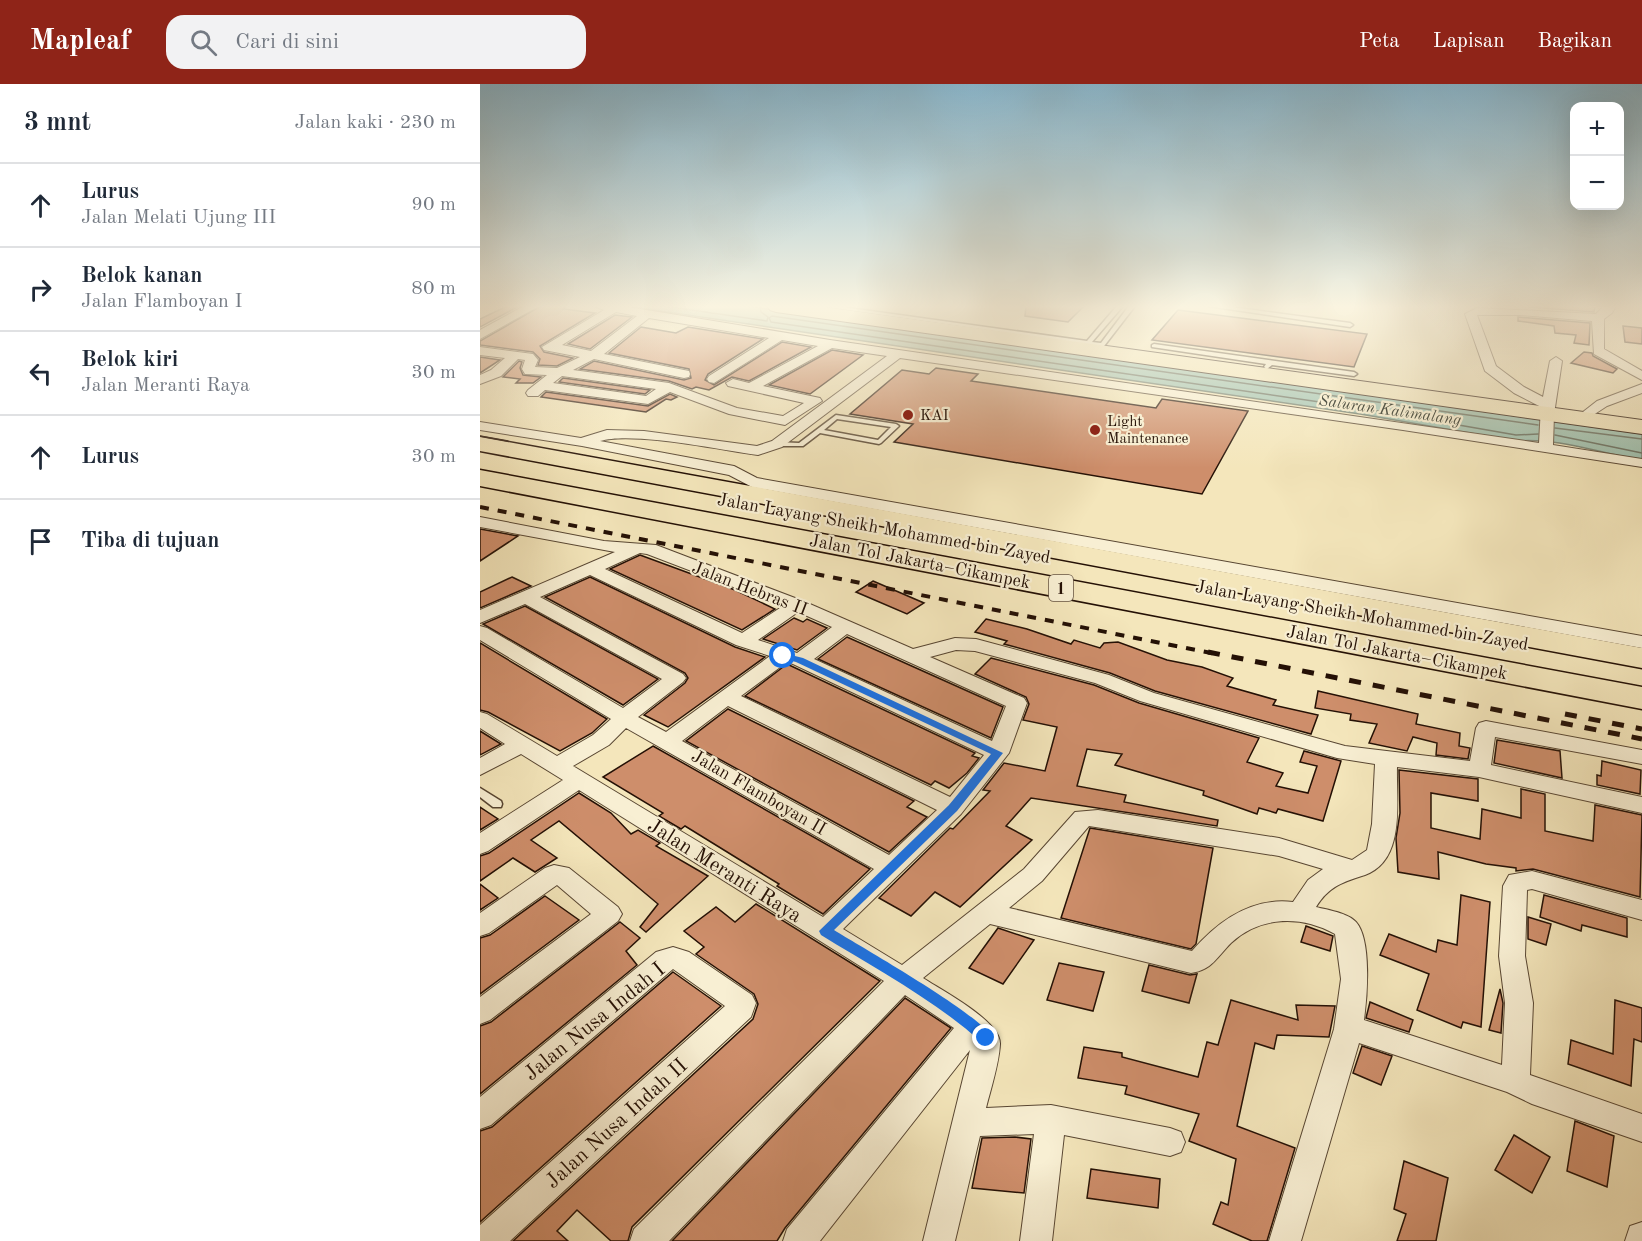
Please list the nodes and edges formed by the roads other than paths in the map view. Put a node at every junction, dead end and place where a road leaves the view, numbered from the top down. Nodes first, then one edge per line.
1 (515, 360) edge
2 (532, 360) edge
3 (583, 360) edge
4 (619, 360) edge
5 (743, 360) edge
6 (806, 360) edge
7 (879, 360) edge
8 (881, 360) edge
9 (939, 360) edge
10 (1195, 360) edge
11 (1221, 360) edge
12 (1487, 360) edge
13 (1616, 360) edge
14 (1556, 361) dead end
15 (1264, 369) junction
16 (559, 372) junction
17 (668, 372) junction
18 (1641, 372) edge
19 (684, 374) dead end
20 (1354, 374) dead end
21 (714, 379) dead end
22 (480, 380) edge
23 (733, 383) dead end
24 (647, 384) junction
25 (669, 387) junction
26 (750, 387) junction
27 (1642, 388) edge
28 (815, 401) junction
29 (1547, 413) junction
30 (1581, 419) junction
31 (480, 426) edge
32 (1642, 427) edge
33 (818, 431) junction
34 (582, 442) junction
35 (480, 444) edge
36 (777, 444) junction
37 (1546, 446) junction
38 (480, 454) edge
39 (1642, 463) edge
40 (480, 468) edge
41 (480, 478) edge
42 (480, 522) edge
43 (640, 547) junction
44 (591, 569) junction
45 (526, 597) junction
46 (797, 605) junction
47 (480, 618) edge
48 (846, 626) junction
49 (480, 632) edge
50 (743, 641) junction
51 (1642, 642) edge
52 (911, 656) junction
53 (791, 658) junction
54 (1642, 658) edge
55 (1642, 666) edge
56 (1642, 686) edge
57 (726, 697) junction
58 (1642, 698) edge
59 (624, 718) junction
60 (480, 719) edge
61 (668, 741) junction
62 (521, 744) junction
63 (998, 753) junction
64 (1642, 757) edge
65 (1386, 759) junction
66 (557, 766) junction
67 (480, 768) edge
68 (1479, 770) junction
69 (579, 780) junction
70 (480, 792) edge
71 (497, 804) dead end
72 (1642, 805) edge
73 (953, 808) junction
74 (480, 845) edge
75 (892, 868) junction
76 (1351, 869) junction
77 (1642, 910) edge
78 (1301, 911) junction
79 (987, 913) junction
80 (480, 926) edge
81 (825, 931) junction
82 (903, 979) junction
83 (742, 1003) joint
84 (480, 1012) edge
85 (973, 1026) junction
86 (1350, 1028) junction
87 (1515, 1082) junction
88 (480, 1115) edge
89 (1051, 1119) junction
90 (968, 1123) junction
91 (1642, 1128) edge
92 (1170, 1142) dead end
93 (486, 1241) edge
94 (646, 1241) edge
95 (800, 1241) edge
96 (939, 1241) edge
97 (1036, 1241) edge
98 (1285, 1241) edge

1 - 22 street
2 - 16 street
3 - 16 street
4 - 17 street
5 - 21 street
6 - 26 street
7 - 28 street
8 - 36 street
9 - 37 street
10 - 15 main road
11 - 15 lane
12 - 29 street
13 - 18 street
14 - 29 street
15 - 20 lane
15 - 29 main road
16 - 24 street
16 - 25 street
17 - 19 street
17 - 24 street
23 - 26 street
24 - 25 street
25 - 28 street
26 - 28 street
27 - 30 street
29 - 30 main road
29 - 37 street
30 - 32 main road
31 - 34 street
33 - 33 lane
33 - 36 lane
34 - 36 street
34 - 51 street
35 - 54 highway, Jalan Tol Jakarta–Cikampek / 1
37 - 39 street
38 - 55 highway, Jalan Layang Sheikh Mohammed bin Zayed / 1
40 - 56 highway, Jalan Layang Sheikh Mohammed bin Zayed / 1
41 - 58 highway, Jalan Tol Jakarta–Cikampek / 1
42 - 43 street, Jalan Hebras II
43 - 44 street
43 - 46 street, Jalan Hebras II
44 - 45 street
44 - 50 street
45 - 47 street
45 - 59 street
46 - 48 street, Jalan Hebras II
46 - 50 street
48 - 52 street, Jalan Hebras II
48 - 53 street
49 - 59 street, Jalan Flamboyan II
50 - 53 street
52 - 63 street, Jalan Hebras II
52 - 65 street
53 - 57 street
53 - 63 street
57 - 61 street
57 - 73 street
59 - 61 street, Jalan Flamboyan II
59 - 66 street
60 - 62 street, Jalan Meranti Raya
61 - 75 street, Jalan Flamboyan II
62 - 66 street, Jalan Meranti Raya
62 - 67 street
63 - 73 street
64 - 68 street
65 - 68 street
65 - 76 street
66 - 69 street, Jalan Meranti Raya
68 - 72 street
69 - 74 street
69 - 81 street, Jalan Meranti Raya
70 - 71 lane
73 - 75 street
75 - 81 street
76 - 78 street
76 - 79 street
77 - 87 street
78 - 79 street
78 - 86 street
79 - 82 street
80 - 84 street
81 - 82 street, Jalan Meranti Raya
82 - 85 street, Jalan Meranti Raya
82 - 94 street
83 - 88 street, Jalan Nusa Indah I
83 - 93 street, Jalan Nusa Indah II
85 - 90 street
85 - 95 street
86 - 87 street
86 - 98 street
87 - 91 street
89 - 90 street
89 - 92 street
89 - 97 street
90 - 96 street

